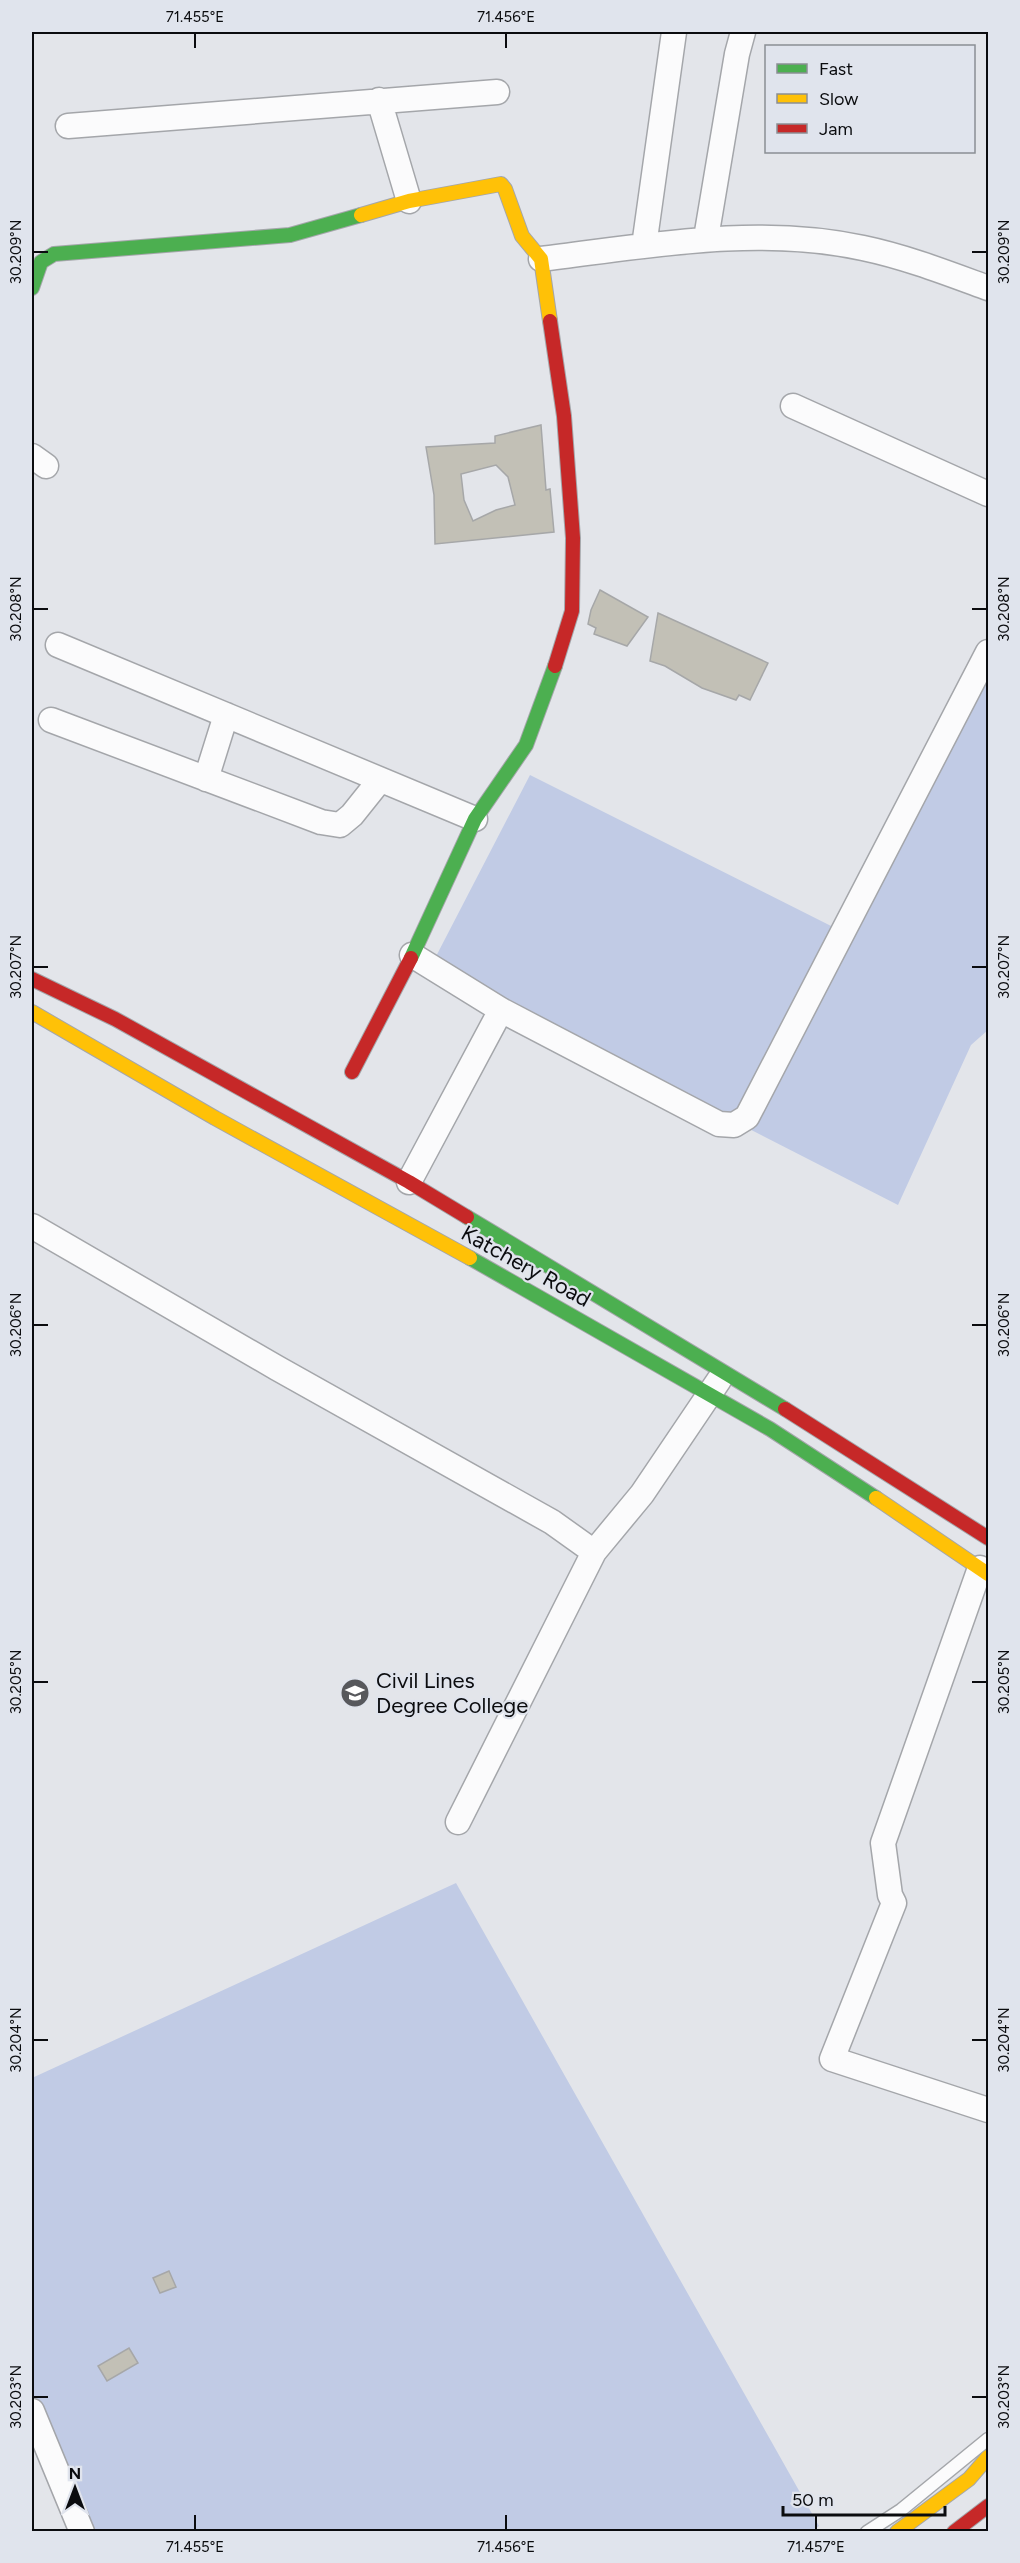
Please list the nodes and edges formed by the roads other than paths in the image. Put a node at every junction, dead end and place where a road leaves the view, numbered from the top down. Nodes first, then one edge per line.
1 (674, 32) edge
2 (743, 32) edge
3 (497, 92) dead end
4 (379, 100) junction
5 (68, 126) dead end
6 (409, 201) junction
7 (706, 238) junction
8 (644, 246) junction
9 (541, 259) junction
10 (32, 288) edge
11 (988, 288) edge
12 (793, 406) dead end
13 (988, 494) edge
14 (58, 645) dead end
15 (988, 652) edge
16 (226, 715) junction
17 (51, 720) dead end
18 (206, 778) junction
19 (380, 780) junction
20 (475, 819) junction
21 (412, 954) junction
22 (32, 979) edge
23 (501, 1010) junction
24 (32, 1011) edge
25 (115, 1018) junction
26 (99, 1052) junction
27 (352, 1072) dead end
28 (325, 1134) junction
29 (312, 1159) junction
30 (409, 1182) junction
31 (32, 1226) edge
32 (502, 1258) junction
33 (724, 1372) junction
34 (711, 1394) junction
35 (816, 1428) junction
36 (804, 1451) junction
37 (988, 1538) edge
38 (594, 1552) junction
39 (984, 1571) edge
40 (459, 1822) dead end
41 (988, 2110) edge
42 (32, 2411) edge
43 (988, 2439) edge
44 (988, 2457) edge
45 (988, 2506) edge
46 (82, 2532) edge
47 (867, 2532) edge
48 (897, 2532) edge
49 (954, 2532) edge

1 - 8 street
2 - 7 street
3 - 4 street
4 - 5 street
4 - 6 street
6 - 9 main road
6 - 10 main road
7 - 8 street
7 - 11 street
8 - 9 street
9 - 20 main road
12 - 13 street
14 - 16 street
15 - 23 street
16 - 18 street
16 - 19 street
17 - 18 street
18 - 19 street
19 - 20 street
20 - 21 main road
21 - 23 street
21 - 27 main road
22 - 25 main road, Katchery Road
23 - 30 street
24 - 26 main road, Katchery Road
25 - 26 main road
25 - 28 main road, Katchery Road
26 - 29 main road, Katchery Road
28 - 29 main road
28 - 30 main road, Katchery Road
29 - 32 main road, Katchery Road
30 - 32 main road, Katchery Road
31 - 38 street
32 - 33 main road, Katchery Road
32 - 34 main road, Katchery Road
33 - 34 street
33 - 35 main road, Katchery Road
34 - 36 main road, Katchery Road
34 - 38 street
35 - 36 main road
35 - 37 main road, Katchery Road
36 - 39 main road, Katchery Road
38 - 40 street
39 - 41 street
42 - 46 street
43 - 47 lane
44 - 48 main road
45 - 49 main road

